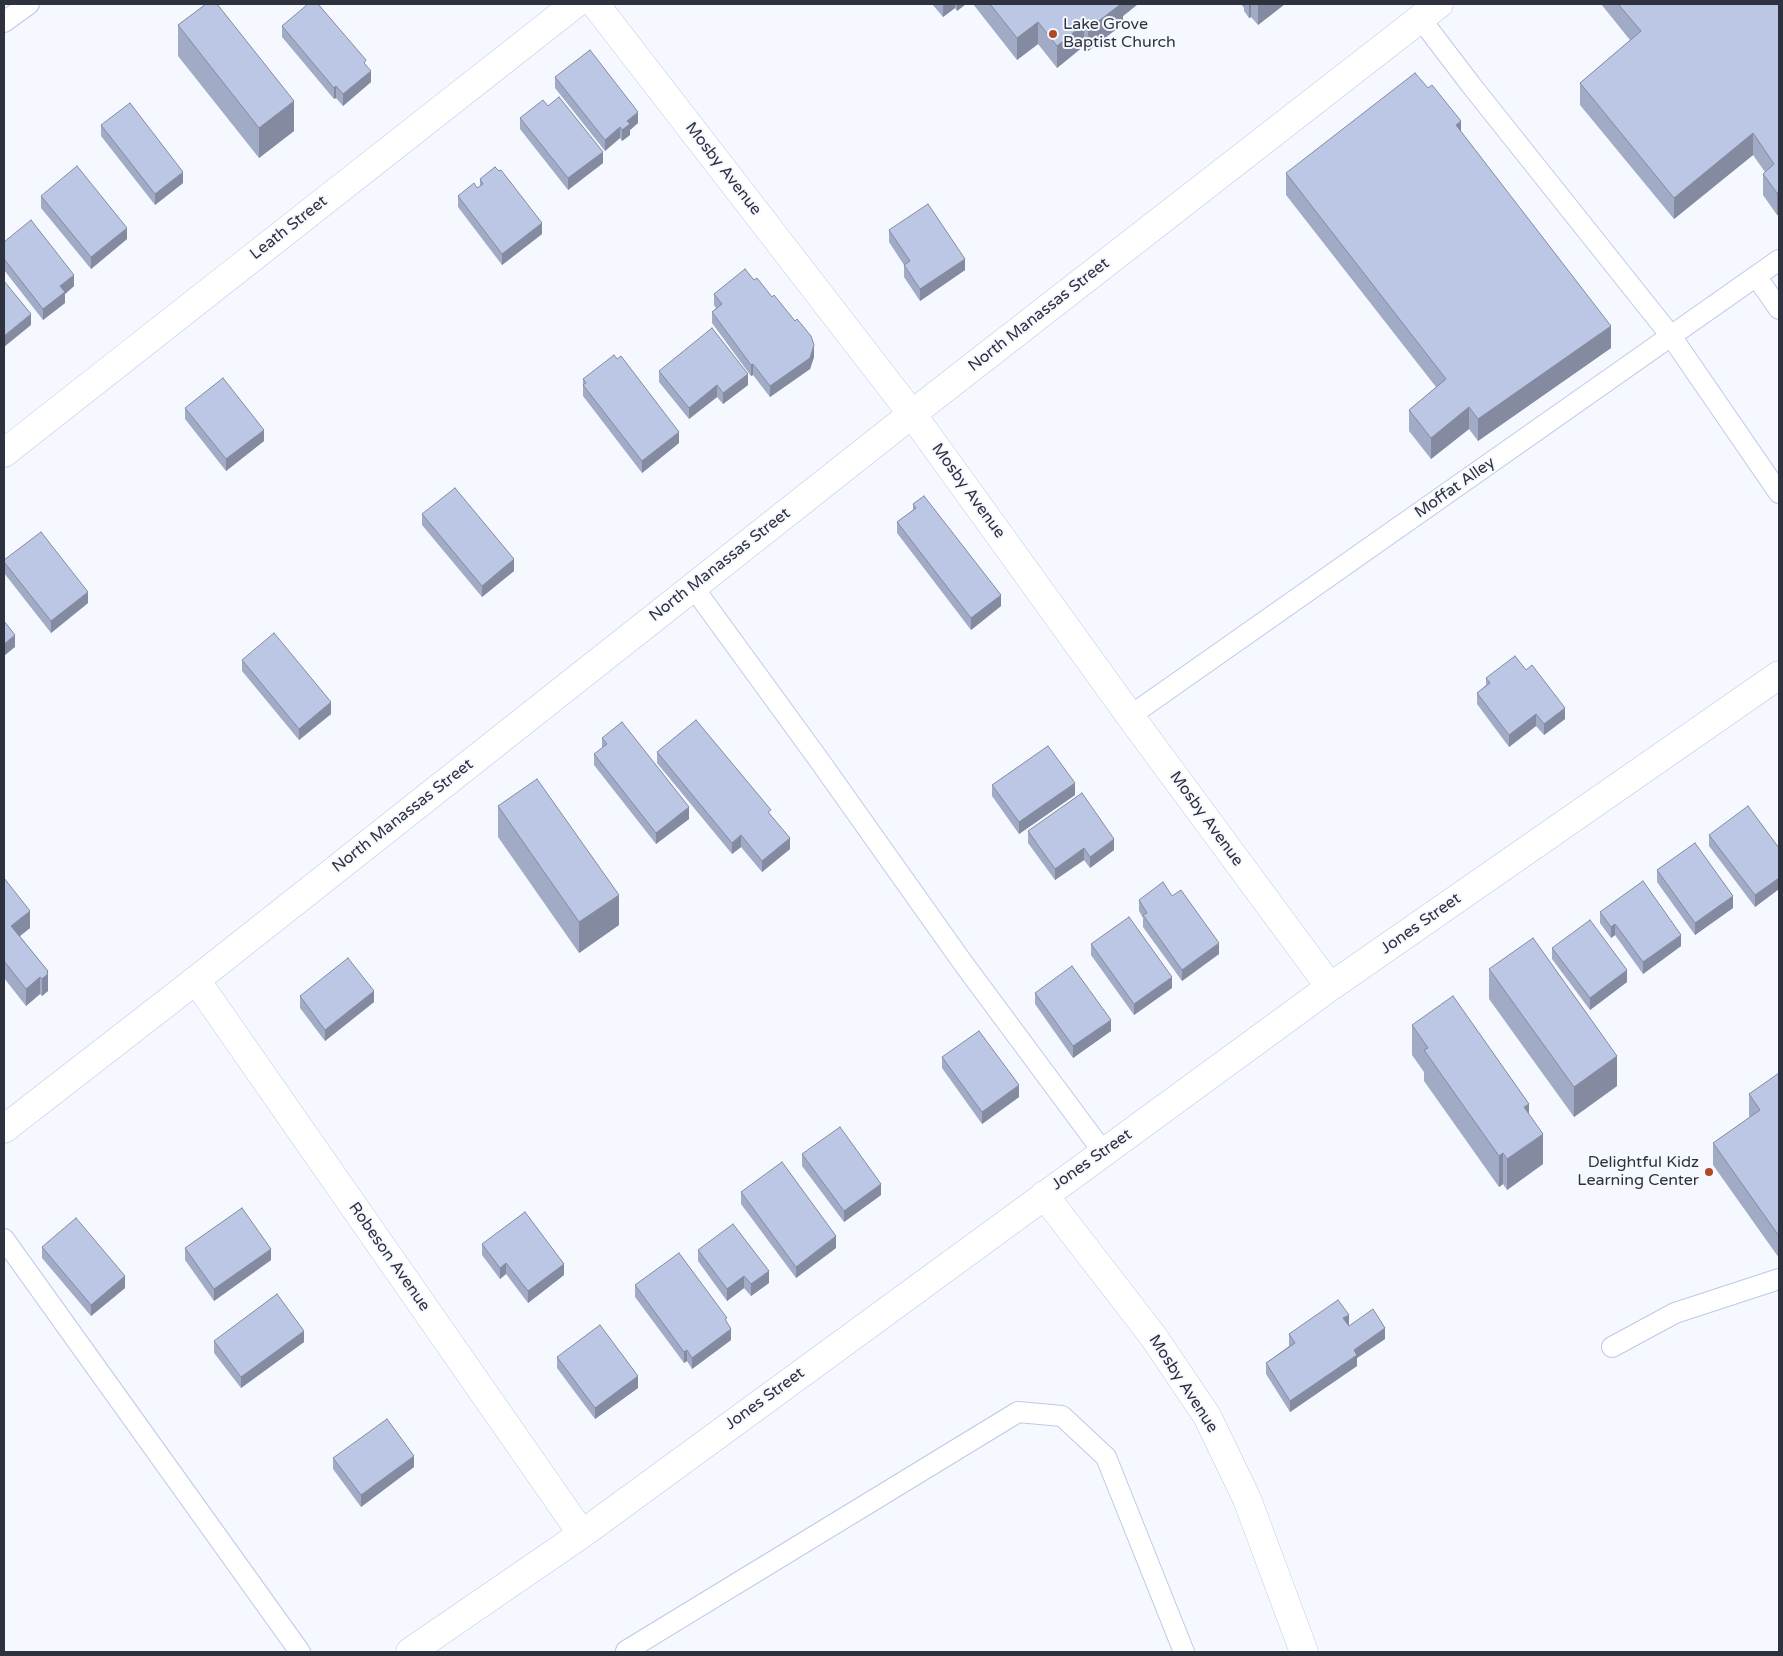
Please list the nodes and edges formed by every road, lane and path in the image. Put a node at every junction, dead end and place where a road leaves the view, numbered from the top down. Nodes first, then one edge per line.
1 (29, 4) edge
2 (575, 4) edge
3 (595, 4) edge
4 (1430, 11) edge
5 (4, 22) edge
6 (1779, 260) edge
7 (1756, 276) junction
8 (1779, 309) edge
9 (1671, 336) junction
10 (912, 414) junction
11 (4, 453) edge
12 (1779, 492) edge
13 (693, 587) junction
14 (1779, 675) edge
15 (1130, 716) junction
16 (196, 980) junction
17 (1330, 987) junction
18 (4, 1129) edge
19 (1104, 1153) junction
20 (1044, 1195) junction
21 (4, 1239) edge
22 (1779, 1279) edge
23 (1612, 1346) dead end
24 (582, 1534) junction
25 (626, 1651) edge
26 (300, 1652) edge
27 (410, 1652) edge
28 (1184, 1652) edge
29 (1304, 1652) edge

1 - 5 lane
2 - 11 street, Leath Street
3 - 10 street, Mosby Avenue
4 - 9 lane
4 - 10 street, North Manassas Street
6 - 7 lane, Moffat Alley
7 - 8 lane
7 - 9 lane, Moffat Alley
9 - 12 lane
9 - 15 lane, Moffat Alley
10 - 13 street, North Manassas Street
10 - 15 street, Mosby Avenue
13 - 16 street, North Manassas Street
13 - 19 lane
14 - 17 street, Jones Street
15 - 17 street, Mosby Avenue
16 - 18 street, North Manassas Street
16 - 24 street, Robeson Avenue
17 - 19 street, Jones Street
19 - 20 street, Jones Street
20 - 24 street, Jones Street
20 - 29 street, Mosby Avenue
21 - 26 lane
22 - 23 lane
24 - 27 street, Jones Street
25 - 28 lane

